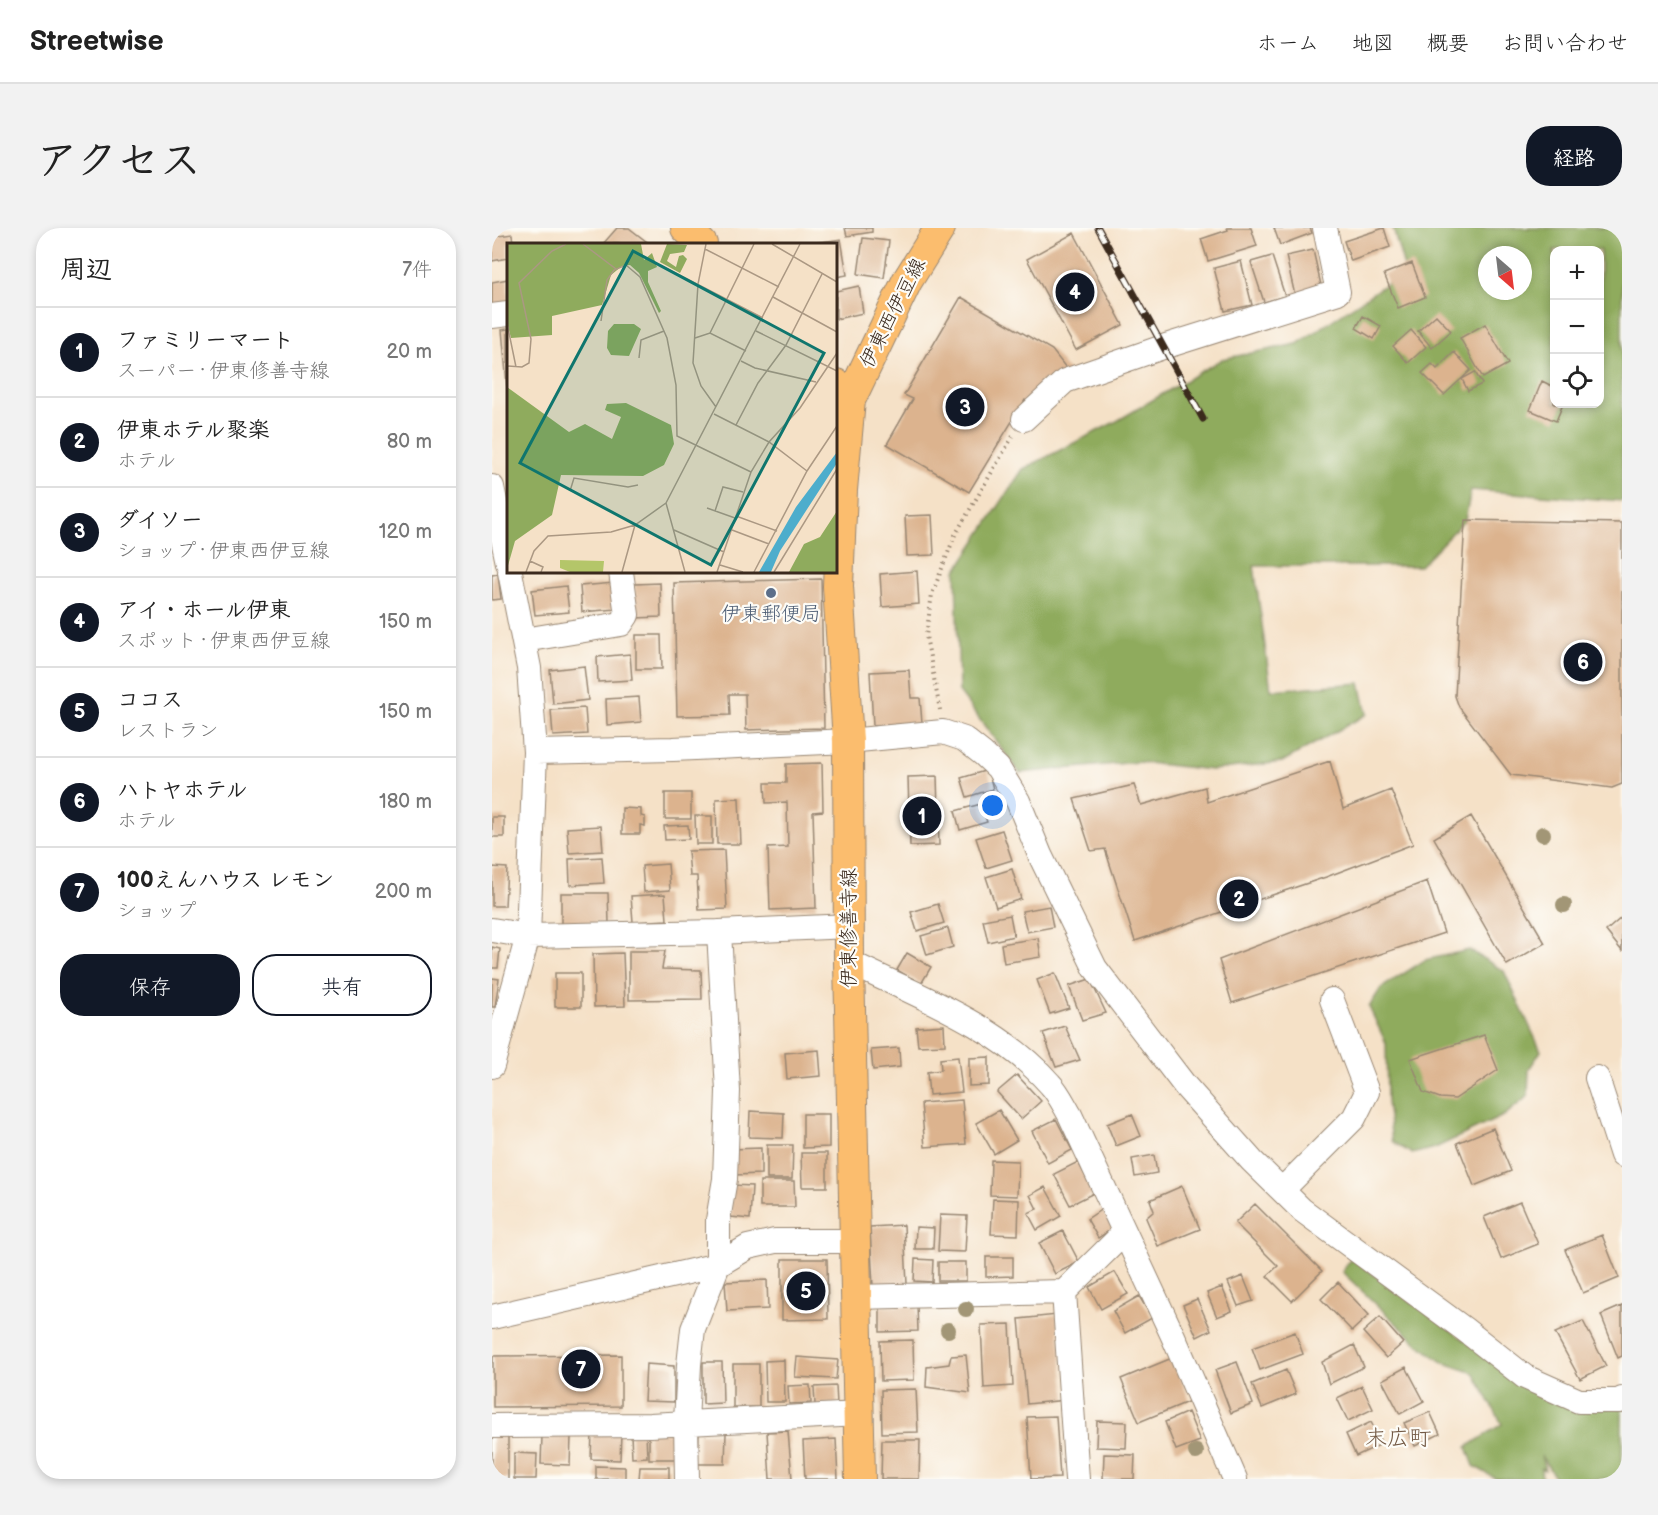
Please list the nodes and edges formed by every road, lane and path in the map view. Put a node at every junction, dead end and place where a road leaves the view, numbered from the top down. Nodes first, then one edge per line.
1 (686, 228) edge
2 (940, 228) edge
3 (1325, 228) edge
4 (701, 243) edge
5 (507, 314) edge
6 (492, 316) edge
7 (843, 392) edge
8 (1024, 419) joint
9 (497, 502) edge
10 (507, 557) edge
11 (510, 573) edge
12 (621, 573) edge
13 (524, 640) junction
14 (944, 732) junction
15 (848, 741) junction
16 (535, 752) junction
17 (849, 926) junction
18 (492, 930) edge
19 (719, 932) junction
20 (528, 936) junction
21 (849, 962) junction
22 (1332, 1000) dead end
23 (492, 1066) edge
24 (1597, 1078) dead end
25 (1622, 1155) edge
26 (1282, 1190) junction
27 (1124, 1233) junction
28 (855, 1241) junction
29 (718, 1265) junction
30 (1064, 1292) junction
31 (855, 1297) junction
32 (492, 1317) edge
33 (1622, 1399) edge
34 (859, 1414) junction
35 (686, 1422) junction
36 (492, 1426) edge
37 (687, 1479) edge
38 (860, 1479) edge
39 (1077, 1479) edge
40 (1235, 1479) edge

1 - 4 main road
2 - 7 main road, 伊東西伊豆線
3 - 8 street
5 - 6 street
7 - 15 main road, 伊東修善寺線
8 - 14 path
9 - 10 street
11 - 13 street
12 - 13 street
13 - 16 street
14 - 15 street
14 - 26 street
15 - 16 street
15 - 17 main road, 伊東修善寺線
16 - 20 street
17 - 19 street
17 - 21 main road, 伊東修善寺線
18 - 20 street
19 - 20 street
19 - 29 street
20 - 23 street
21 - 27 street
21 - 28 main road, 伊東修善寺線
22 - 26 street
24 - 25 street
26 - 33 street
27 - 30 street
27 - 40 street
28 - 29 street
28 - 31 main road, 伊東修善寺線
29 - 32 street
29 - 35 street
30 - 31 street
30 - 39 street
31 - 34 main road, 伊東修善寺線
34 - 35 street
34 - 38 main road, 伊東修善寺線
35 - 36 street
35 - 37 street

